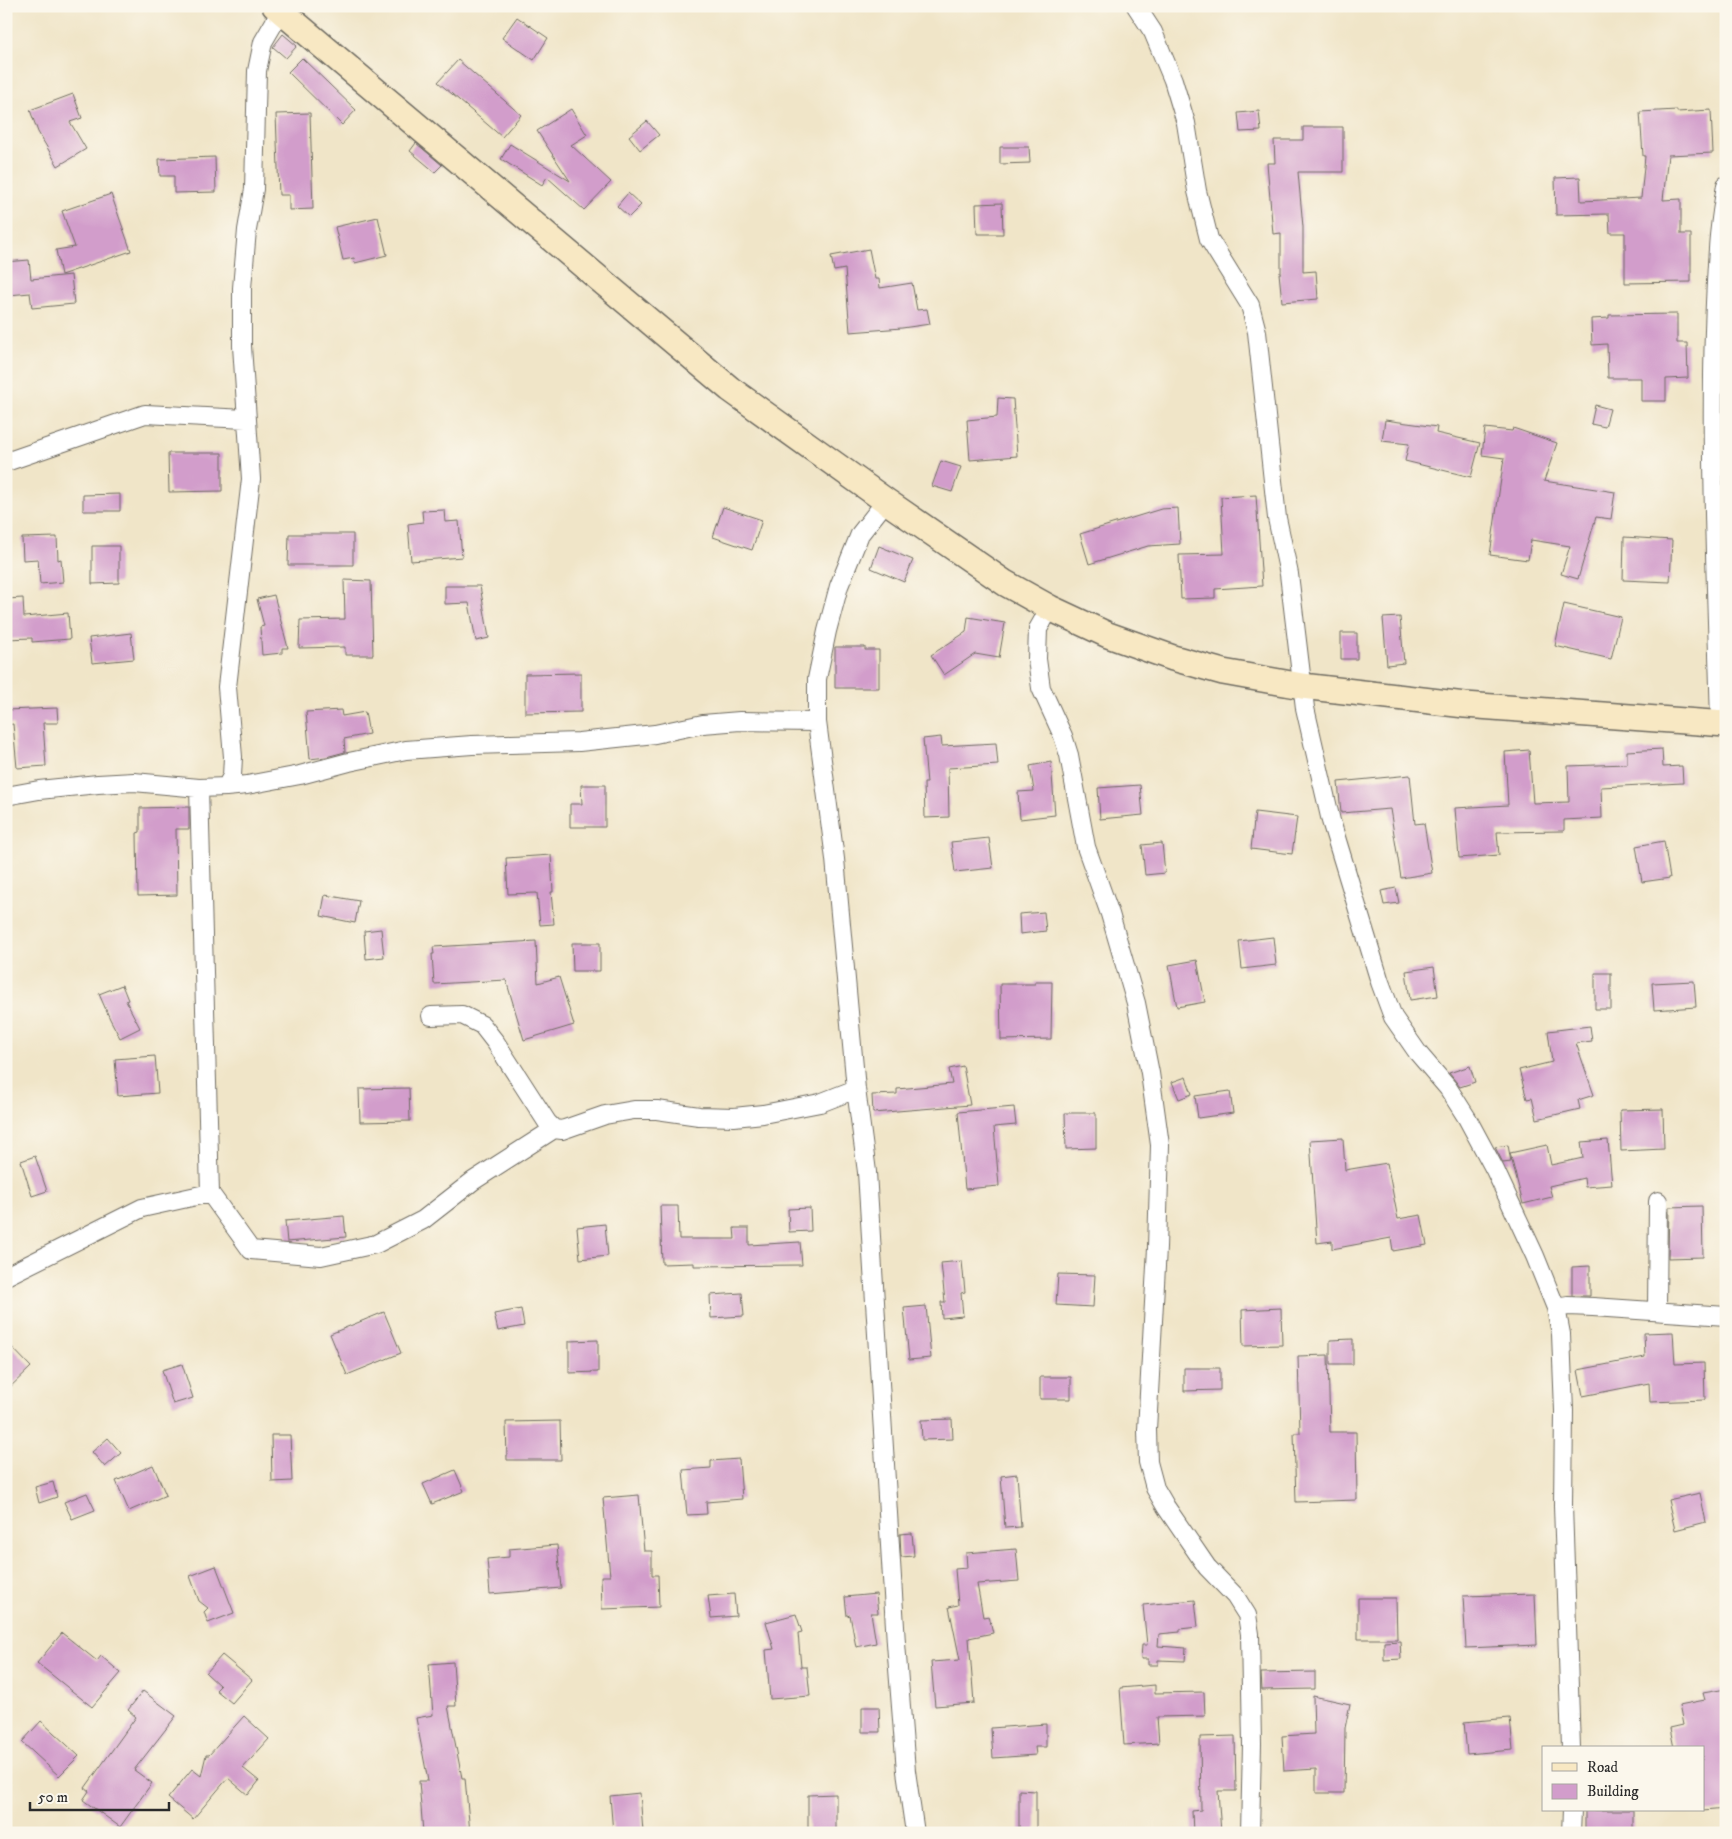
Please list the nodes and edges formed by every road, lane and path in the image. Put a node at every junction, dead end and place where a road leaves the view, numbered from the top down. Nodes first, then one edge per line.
1 (1136, 6) edge
2 (278, 9) edge
3 (1726, 185) edge
4 (246, 419) junction
5 (6, 462) edge
6 (886, 502) junction
7 (1050, 608) junction
8 (1302, 686) junction
9 (817, 722) junction
10 (1723, 724) edge
11 (199, 788) junction
12 (226, 788) junction
13 (6, 796) edge
14 (431, 1016) dead end
15 (856, 1089) junction
16 (554, 1128) junction
17 (210, 1194) junction
18 (1658, 1200) dead end
19 (6, 1276) edge
20 (1556, 1308) junction
21 (1657, 1310) junction
22 (1726, 1316) edge
23 (1571, 1746) edge
24 (1572, 1812) edge
25 (915, 1833) edge
26 (1250, 1833) edge
27 (1571, 1833) edge

1 - 8 street
2 - 4 street
2 - 6 main road
3 - 10 street
4 - 5 street
4 - 12 street
6 - 7 main road
6 - 9 street
7 - 8 main road
7 - 26 street
8 - 10 main road
8 - 20 street
9 - 12 street
9 - 15 street
11 - 12 street
11 - 13 street
11 - 17 street
14 - 16 street
15 - 16 street
15 - 25 street
16 - 17 street
17 - 19 street
18 - 21 street
20 - 21 street
20 - 23 street
21 - 22 street
24 - 27 street

